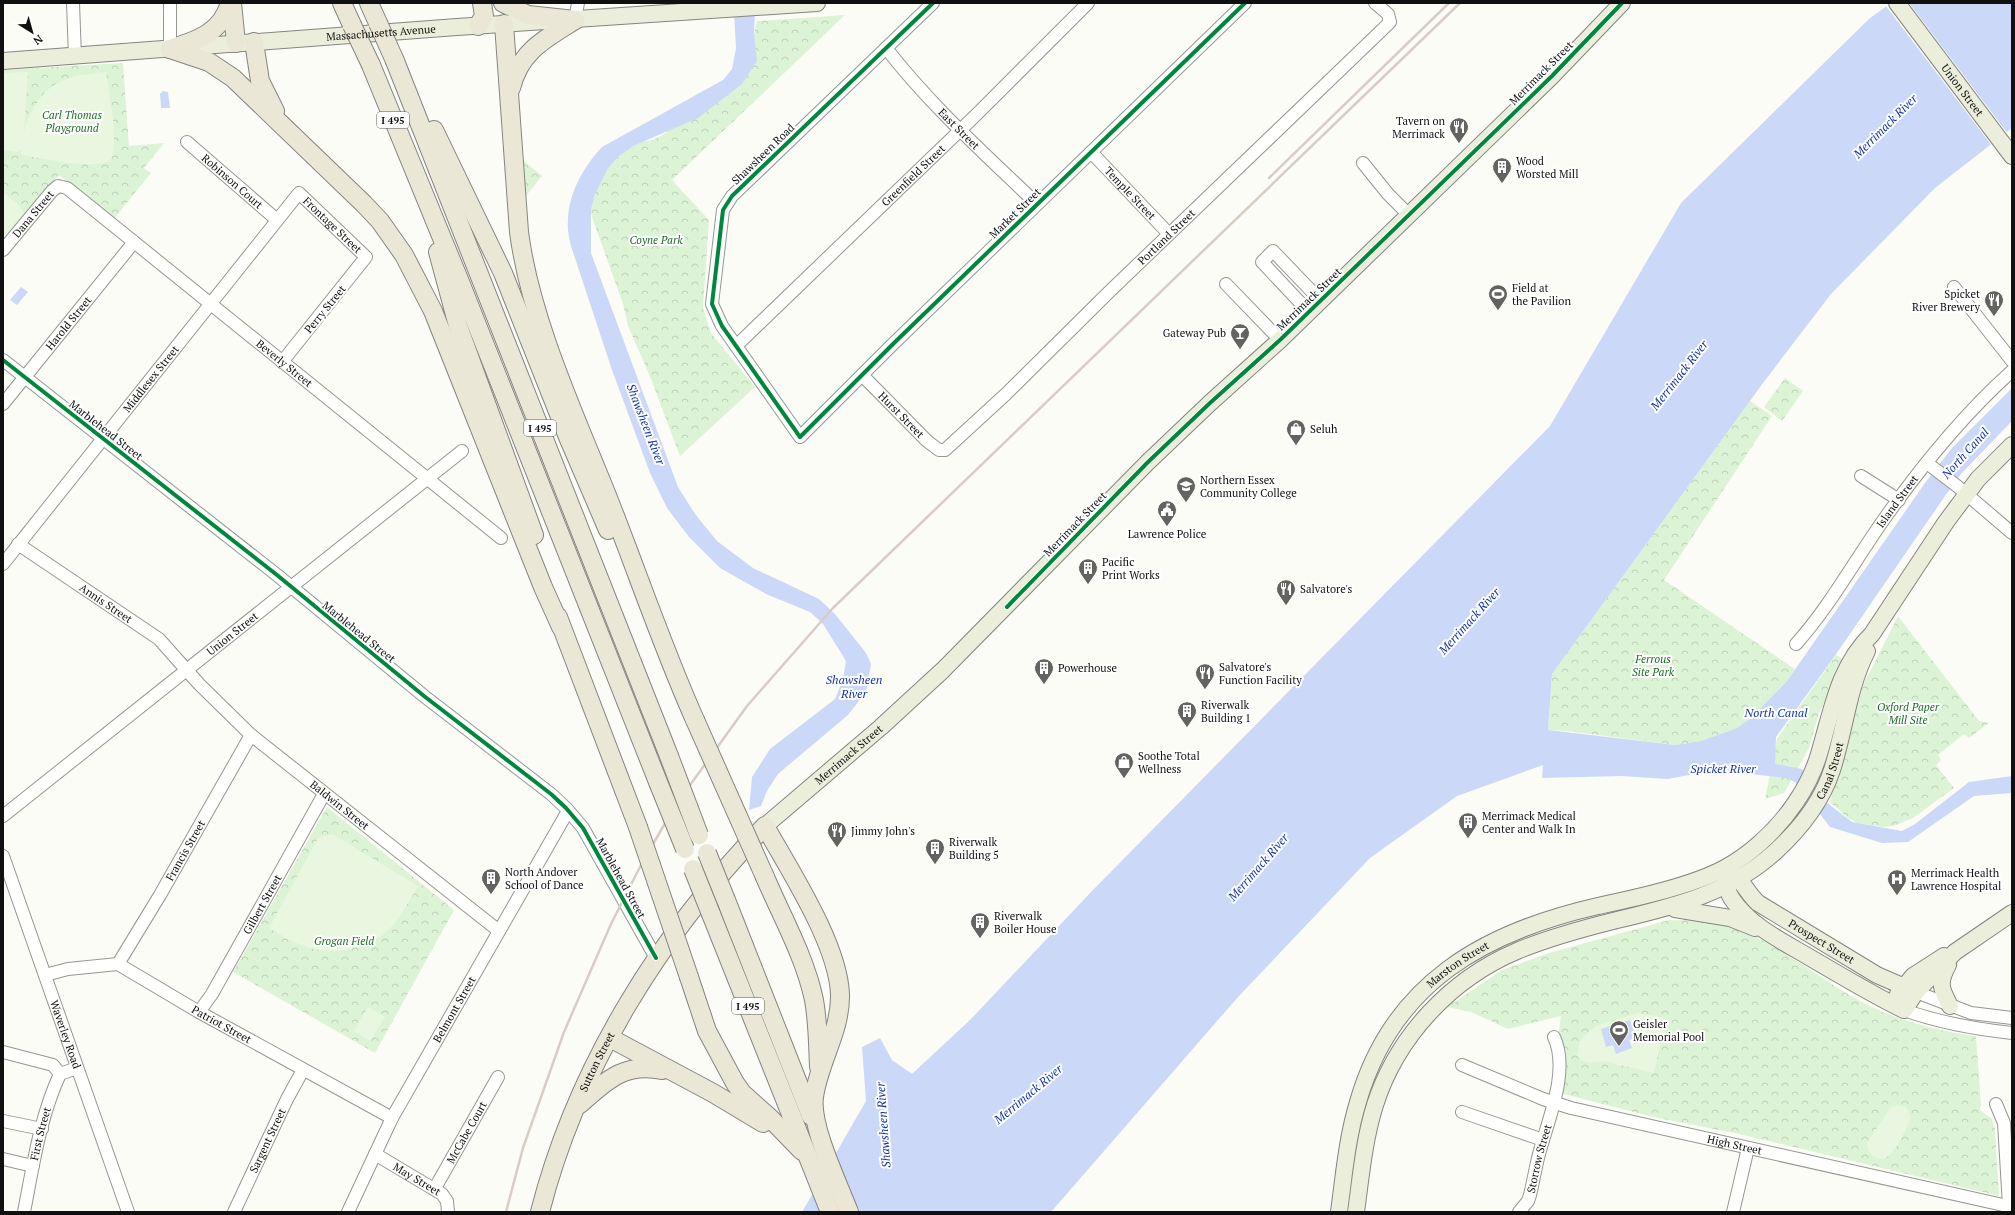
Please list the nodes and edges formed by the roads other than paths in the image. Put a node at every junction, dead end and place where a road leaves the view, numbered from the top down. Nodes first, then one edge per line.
1 (73, 3) edge
2 (170, 3) edge
3 (231, 3) edge
4 (342, 3) edge
5 (369, 3) edge
6 (482, 3) edge
7 (503, 3) edge
8 (817, 3) edge
9 (933, 3) edge
10 (1088, 3) edge
11 (1245, 3) edge
12 (1375, 3) edge
13 (1622, 3) edge
14 (1897, 3) edge
15 (577, 11) edge
16 (504, 24) junction
17 (478, 26) junction
18 (254, 42) junction
19 (236, 43) junction
20 (886, 48) junction
21 (170, 49) junction
22 (75, 56) junction
23 (3, 61) edge
24 (508, 96) junction
25 (411, 99) junction
26 (281, 123) junction
27 (961, 129) junction
28 (187, 142) dead end
29 (1091, 152) junction
30 (2012, 156) edge
31 (1363, 163) dead end
32 (416, 174) junction
33 (67, 188) joint
34 (299, 193) joint
35 (1037, 204) junction
36 (1410, 215) junction
37 (277, 220) junction
38 (1169, 234) junction
39 (134, 242) junction
40 (3, 250) edge
41 (366, 256) joint
42 (1226, 284) dead end
43 (1954, 287) dead end
44 (1320, 300) junction
45 (211, 304) junction
46 (1309, 312) junction
47 (1280, 340) junction
48 (736, 346) junction
49 (3, 360) edge
50 (2012, 361) edge
51 (282, 362) junction
52 (2012, 371) edge
53 (862, 375) junction
54 (25, 378) junction
55 (3, 404) edge
56 (800, 437) joint
57 (103, 439) junction
58 (2012, 445) edge
59 (462, 451) dead end
60 (944, 451) joint
61 (1930, 466) junction
62 (1861, 476) dead end
63 (427, 478) junction
64 (1962, 490) junction
65 (1899, 500) junction
66 (2012, 533) edge
67 (501, 538) dead end
68 (18, 544) junction
69 (3, 564) edge
70 (291, 587) junction
71 (561, 627) junction
72 (656, 628) junction
73 (1872, 634) junction
74 (1796, 644) dead end
75 (186, 670) junction
76 (251, 735) junction
77 (324, 794) junction
78 (568, 811) junction
79 (3, 816) edge
80 (765, 826) junction
81 (3, 856) edge
82 (1726, 868) junction
83 (1733, 882) junction
84 (1667, 908) junction
85 (2012, 913) edge
86 (682, 925) joint
87 (499, 931) junction
88 (1771, 935) junction
89 (1955, 952) junction
90 (656, 958) junction
91 (118, 964) junction
92 (45, 975) junction
93 (1910, 989) junction
94 (1950, 1006) junction
95 (1898, 1007) junction
96 (199, 1012) junction
97 (2012, 1018) edge
98 (2012, 1032) edge
99 (1554, 1037) dead end
100 (610, 1038) junction
101 (3, 1052) edge
102 (1462, 1065) dead end
103 (77, 1068) junction
104 (304, 1070) junction
105 (675, 1072) junction
106 (60, 1074) junction
107 (819, 1076) junction
108 (498, 1077) dead end
109 (1555, 1104) junction
110 (1996, 1104) dead end
111 (574, 1108) junction
112 (1462, 1112) dead end
113 (392, 1118) junction
114 (3, 1122) edge
115 (42, 1130) junction
116 (784, 1133) junction
117 (1543, 1140) junction
118 (1748, 1148) junction
119 (375, 1154) junction
120 (3, 1159) edge
121 (2009, 1163) edge
122 (33, 1166) junction
123 (435, 1188) junction
124 (2009, 1208) edge
125 (1521, 1211) edge
126 (24, 1212) edge
127 (128, 1212) edge
128 (234, 1212) edge
129 (348, 1212) edge
130 (448, 1212) edge
131 (540, 1212) edge
132 (829, 1212) edge
133 (849, 1212) edge
134 (1339, 1212) edge
135 (1356, 1212) edge
136 (1733, 1212) edge

1 - 22 street
2 - 21 street
3 - 19 highway
3 - 21 highway
4 - 32 highway, I 495, bridge
5 - 25 highway, I 495, bridge
6 - 17 highway
7 - 15 highway
8 - 15 main road, Massachusetts Avenue
9 - 20 street, Shawsheen Road
10 - 27 street, Greenfield Street
11 - 29 street, Market Street
12 - 38 street, Portland Street
13 - 36 main road, Merrimack Street
14 - 30 main road, Union Street
15 - 16 main road, Massachusetts Avenue
15 - 24 highway
16 - 17 main road, Massachusetts Avenue
16 - 24 highway
17 - 18 main road, Massachusetts Avenue
18 - 19 main road, Massachusetts Avenue
18 - 26 highway
19 - 21 main road, Massachusetts Avenue
20 - 27 street, East Street
20 - 48 street, Shawsheen Road
21 - 22 main road, Massachusetts Avenue
21 - 26 highway
22 - 23 main road, Massachusetts Avenue
24 - 72 highway
25 - 72 highway
25 - 133 highway, I 495, bridge
26 - 71 highway
27 - 35 street, East Street
27 - 48 street, Greenfield Street
28 - 37 street, Robinson Court
29 - 35 street, Market Street
29 - 38 street, Temple Street
31 - 36 street
32 - 71 highway
32 - 132 highway, I 495, bridge
33 - 39 street, Beverly Street
33 - 40 street, Dana Street
34 - 37 street, Middlesex Street
34 - 41 street, Frontage Street
35 - 53 street, Market Street
36 - 44 main road, Merrimack Street
37 - 45 street, Middlesex Street
38 - 60 street, Portland Street
39 - 45 street, Beverly Street
39 - 54 street, Harold Street
41 - 51 street, Perry Street
42 - 47 street
43 - 50 street
44 - 46 main road, Merrimack Street
44 - 46 street
45 - 51 street, Beverly Street
45 - 57 street, Middlesex Street
46 - 47 main road, Merrimack Street
47 - 80 main road, Merrimack Street
48 - 56 street, Shawsheen Road
49 - 54 street, Marblehead Street
51 - 63 street, Beverly Street
52 - 61 street, Island Street
53 - 56 street, Market Street
53 - 60 street, Hurst Street
54 - 55 street, Harold Street
54 - 57 street, Marblehead Street
57 - 68 street, Middlesex Street
57 - 70 street, Marblehead Street
58 - 64 main road, Canal Street
59 - 63 street, Union Street
61 - 64 street
61 - 65 street, Island Street
62 - 65 street
63 - 67 street, Beverly Street
63 - 70 street, Union Street
64 - 66 street
64 - 73 main road, Canal Street
65 - 74 street, Island Street
68 - 69 street, Middlesex Street
68 - 75 street, Annis Street
70 - 75 street, Union Street
70 - 78 street, Marblehead Street
71 - 116 highway, bridge
72 - 107 highway, bridge
73 - 82 main road, Canal Street
73 - 83 main road, Canal Street
75 - 76 street, Baldwin Street
75 - 79 street, Union Street
76 - 77 street, Baldwin Street
76 - 91 street, Francis Street
77 - 87 street, Baldwin Street
77 - 96 street, Gilbert Street
78 - 87 street, Belmont Street
78 - 90 street, Marblehead Street
80 - 86 highway, Merrimack Street
80 - 107 highway
81 - 92 street, Waverley Road
82 - 83 main road, Prospect Street
82 - 134 main road, Marston Street
83 - 84 main road, Marston Street
83 - 88 main road, Prospect Street
83 - 93 main road, Prospect Street
84 - 88 main road, Prospect Street
84 - 135 main road, Marston Street
85 - 89 main road
86 - 90 highway, Sutton Street
87 - 113 street, Belmont Street
88 - 95 main road, Prospect Street
89 - 93 main road
89 - 94 main road
90 - 100 highway, Sutton Street
91 - 92 street
91 - 96 street, Patriot Street
92 - 103 street, Waverley Road
93 - 94 street, Prospect Street
93 - 95 main road
94 - 97 street, Prospect Street
95 - 98 street, Prospect Street
96 - 104 street, Patriot Street
99 - 109 street, Storrow Street
100 - 105 highway
100 - 111 highway, Sutton Street
101 - 106 street
102 - 109 street, High Street
103 - 106 street
103 - 127 street, Waverley Road
104 - 113 street, Patriot Street
104 - 128 street, Sargent Street
105 - 111 highway
105 - 116 highway
106 - 115 street, First Street
107 - 133 highway
108 - 123 street, McCabe Court
109 - 117 street, Storrow Street
109 - 118 street, High Street
110 - 121 street
111 - 131 highway, Sutton Street
112 - 117 street
113 - 119 street, Belmont Street
114 - 115 street
115 - 122 street, First Street
116 - 132 highway
117 - 125 street, Storrow Street
118 - 124 street, High Street
118 - 136 street
119 - 123 street, May Street
119 - 129 street, Belmont Street
120 - 122 street
121 - 124 street
122 - 126 street, First Street
123 - 130 street, May Street

